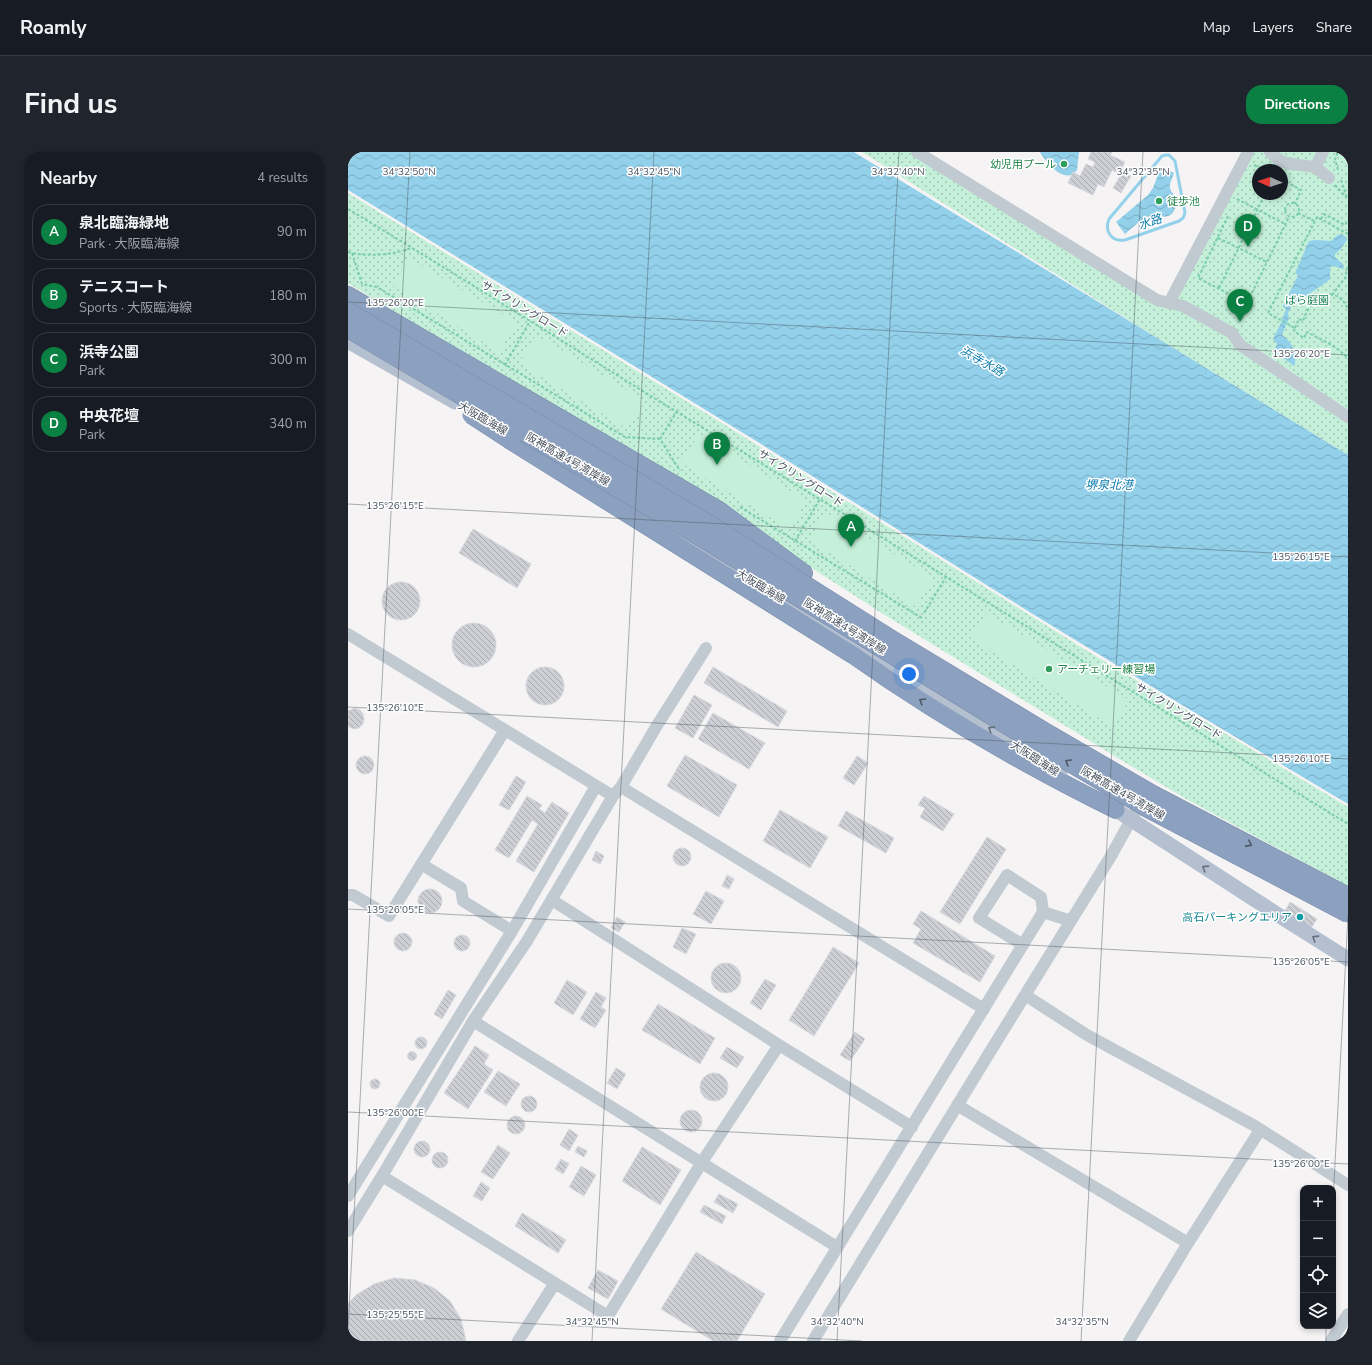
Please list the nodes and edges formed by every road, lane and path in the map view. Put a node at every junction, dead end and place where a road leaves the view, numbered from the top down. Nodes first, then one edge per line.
1 (917, 152) edge
2 (1270, 152) edge
3 (1324, 152) edge
4 (1247, 162) edge
5 (1315, 168) junction
6 (1288, 182) edge
7 (1332, 182) joint
8 (1237, 199) dead end
9 (1348, 199) edge
10 (1262, 200) edge
11 (1295, 204) junction
12 (348, 209) edge
13 (1257, 210) junction
14 (1230, 212) dead end
15 (1298, 213) junction
16 (1289, 217) junction
17 (1320, 219) junction
18 (1348, 220) edge
19 (1314, 222) junction
20 (1285, 224) junction
21 (1348, 234) edge
22 (1218, 238) junction
23 (411, 248) junction
24 (1238, 248) junction
25 (348, 252) edge
26 (352, 253) junction
27 (1267, 262) junction
28 (1348, 265) edge
29 (1219, 288) junction
30 (348, 295) edge
31 (1332, 295) junction
32 (348, 302) edge
33 (1169, 303) junction
34 (1348, 309) edge
35 (348, 311) edge
36 (530, 321) junction
37 (1295, 328) junction
38 (348, 329) edge
39 (348, 336) edge
40 (348, 341) edge
41 (1348, 359) edge
42 (506, 365) junction
43 (677, 411) junction
44 (1348, 417) edge
45 (660, 439) junction
46 (685, 474) dead end
47 (820, 499) junction
48 (737, 505) dead end
49 (795, 541) junction
50 (804, 573) junction
51 (946, 577) junction
52 (924, 613) dead end
53 (922, 618) dead end
54 (348, 634) edge
55 (706, 648) dead end
56 (505, 730) junction
57 (596, 786) junction
58 (617, 792) junction
59 (1145, 802) junction
60 (1116, 810) junction
61 (1131, 820) junction
62 (1348, 824) edge
63 (421, 864) junction
64 (348, 895) edge
65 (1348, 896) edge
66 (552, 900) junction
67 (1043, 912) junction
68 (1348, 914) edge
69 (1348, 918) edge
70 (1071, 921) junction
71 (1348, 925) edge
72 (512, 931) junction
73 (1023, 945) junction
74 (1348, 959) edge
75 (1025, 996) junction
76 (984, 1009) junction
77 (473, 1021) junction
78 (779, 1045) junction
79 (957, 1106) junction
80 (912, 1126) junction
81 (1260, 1130) junction
82 (702, 1162) junction
83 (382, 1176) junction
84 (1348, 1185) edge
85 (348, 1196) edge
86 (348, 1231) edge
87 (1188, 1243) junction
88 (837, 1247) junction
89 (555, 1283) junction
90 (1348, 1314) edge
91 (518, 1341) edge
92 (780, 1341) edge
93 (813, 1341) edge
94 (1129, 1341) edge
95 (1331, 1341) edge

1 - 33 street
2 - 5 street
3 - 5 street
4 - 33 street
5 - 7 street
6 - 11 path
7 - 9 path
8 - 13 path
10 - 13 path
11 - 15 path
11 - 16 path
12 - 23 path, サイクリングロード
13 - 20 path
13 - 24 path
14 - 22 path
15 - 16 path
15 - 19 path
16 - 20 path
17 - 18 path
17 - 19 path
17 - 21 path
19 - 37 path
20 - 27 path
22 - 24 path
22 - 29 path
23 - 26 path
23 - 36 path, サイクリングロード
24 - 27 path
24 - 29 path
25 - 26 path
26 - 42 path
27 - 29 path
28 - 31 path
30 - 50 highway
31 - 34 path
31 - 37 path
32 - 50 main road
33 - 44 street
35 -> 65 highway, 阪神高速4号湾岸線, bridge
36 - 42 path
36 - 43 path, サイクリングロード
37 - 41 path
59 -> 38 highway, 阪神高速4号湾岸線, bridge
60 -> 39 highway, bridge
60 -> 40 main road, 大阪臨海線
42 - 45 path
43 - 45 path
43 - 47 path, サイクリングロード
45 - 46 path
47 - 49 path
47 - 51 path, サイクリングロード
48 - 49 path
49 - 53 path
50 - 59 main road
51 - 52 path
51 - 62 path, サイクリングロード
54 - 56 street
55 - 58 street
56 - 57 street
56 - 63 street
57 - 58 street
57 - 72 street
58 - 66 street
58 - 76 street
59 - 61 street
59 - 68 highway, 阪神高速4号湾岸線, bridge
59 - 69 main road
59 - 71 highway, bridge
60 - 61 main road, 大阪臨海線
61 - 70 street
74 -> 61 main road, 大阪臨海線
63 - 64 street
63 - 72 street
66 - 77 street
66 - 78 street
67 - 70 street
67 - 73 street
67 - 73 street
70 - 75 street
72 - 85 street
73 - 76 street
75 - 79 street
75 - 81 street
76 - 80 street
77 - 82 street
77 - 83 street
78 - 80 street
78 - 82 street
79 - 87 street
79 - 93 street
80 - 88 street
81 - 84 street
81 - 87 street
82 - 88 street
82 - 89 street
83 - 86 street
83 - 89 street
87 - 94 street
88 - 92 street
89 - 91 street
90 - 95 street

